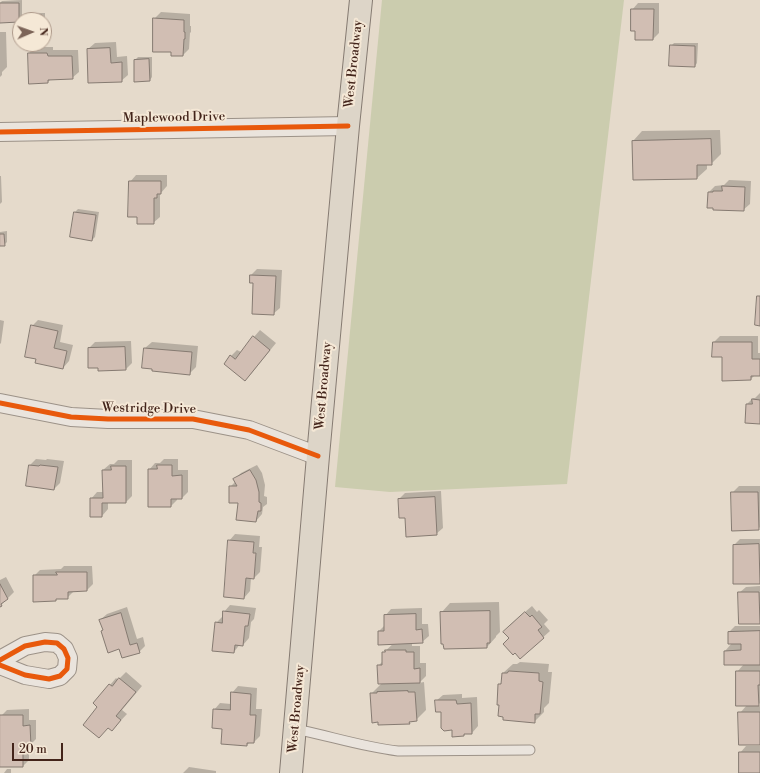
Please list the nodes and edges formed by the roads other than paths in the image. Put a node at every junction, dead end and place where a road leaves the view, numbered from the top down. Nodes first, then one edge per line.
1 (361, 0) edge
2 (348, 126) junction
3 (0, 132) edge
4 (0, 403) edge
5 (318, 456) junction
6 (0, 660) edge
7 (0, 665) edge
8 (295, 729) junction
9 (530, 750) dead end
10 (291, 773) edge

1 - 2 main road, West Broadway
2 - 3 street, Maplewood Drive
2 - 5 main road, West Broadway
4 - 5 street, Westridge Drive
5 - 8 main road, West Broadway
6 - 7 street
8 - 9 lane
8 - 10 main road, West Broadway

